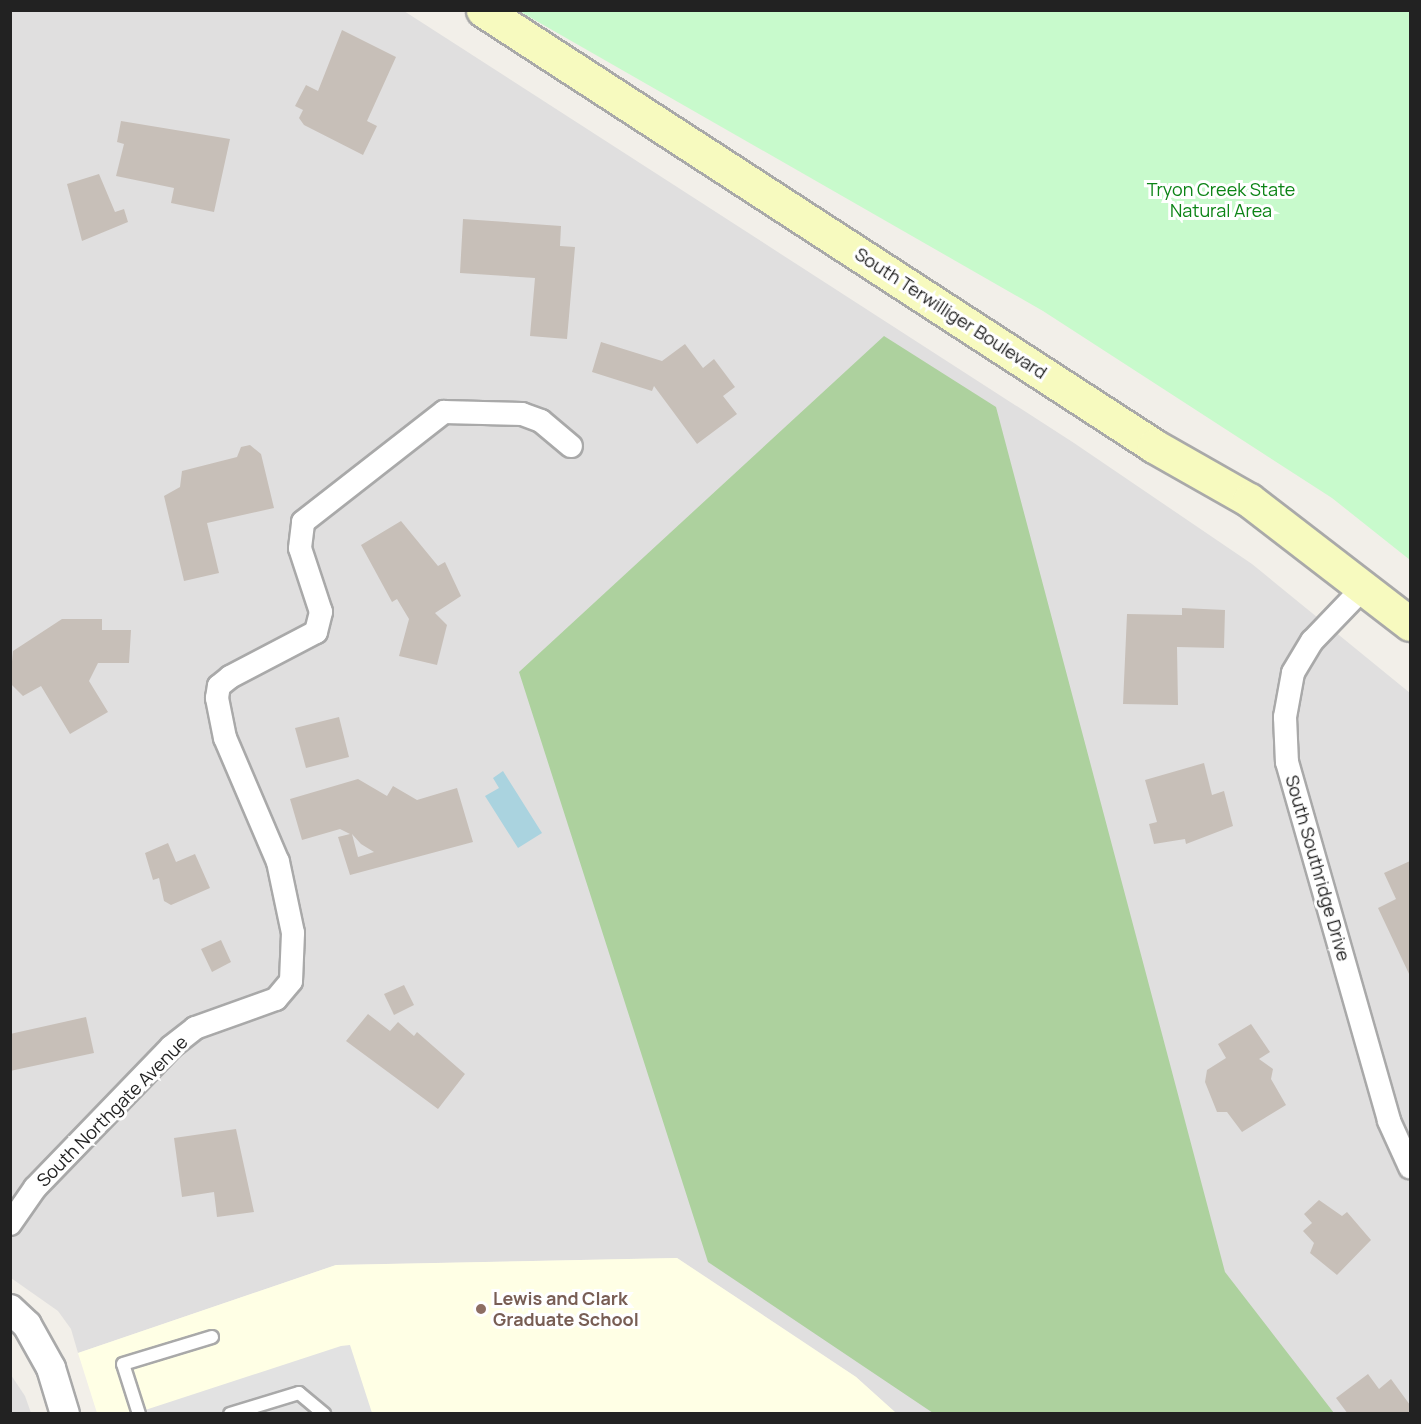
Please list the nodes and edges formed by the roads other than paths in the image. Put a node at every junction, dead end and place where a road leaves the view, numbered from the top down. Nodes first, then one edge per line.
1 (483, 10) edge
2 (572, 446) dead end
3 (1365, 586) junction
4 (1410, 624) edge
5 (1410, 1167) edge
6 (10, 1224) edge
7 (10, 1309) edge
8 (212, 1337) dead end
9 (65, 1413) edge
10 (139, 1413) edge
11 (230, 1413) edge
12 (324, 1413) edge

1 - 3 main road, South Terwilliger Boulevard
2 - 6 street, South Northgate Avenue
3 - 4 main road, South Terwilliger Boulevard
3 - 5 street, South Southridge Drive
7 - 9 street
8 - 10 lane
11 - 12 lane

